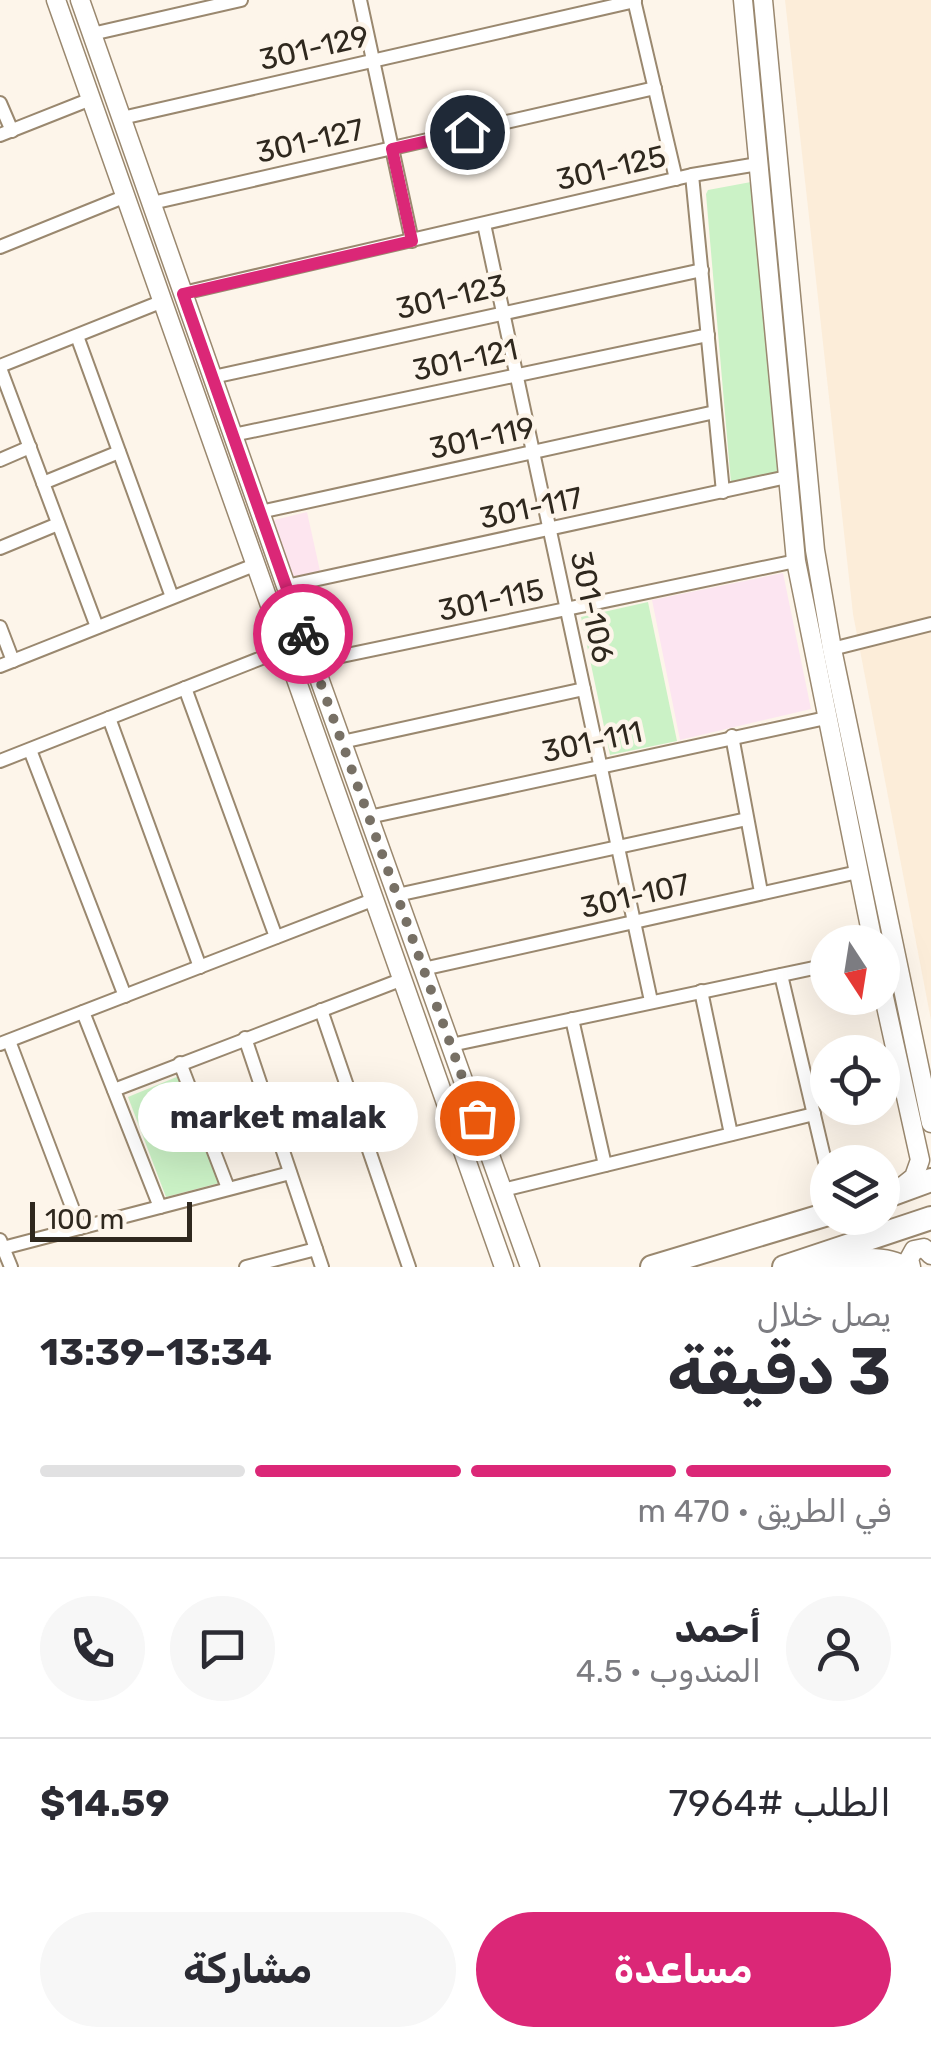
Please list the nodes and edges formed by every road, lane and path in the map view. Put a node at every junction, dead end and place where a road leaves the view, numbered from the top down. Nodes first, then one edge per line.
1 (56, 0) edge
2 (80, 0) edge
3 (241, 0) edge
4 (360, 0) edge
5 (634, 0) edge
6 (743, 0) edge
7 (763, 0) edge
8 (178, 7) edge
9 (92, 34) junction
10 (372, 60) junction
11 (655, 88) junction
12 (91, 99) junction
13 (0, 103) edge
14 (122, 118) junction
15 (6, 133) edge
16 (392, 149) junction
17 (758, 164) junction
18 (692, 175) junction
19 (676, 179) junction
20 (126, 196) junction
21 (152, 203) junction
22 (484, 224) junction
23 (412, 241) junction
24 (0, 247) edge
25 (702, 270) junction
26 (183, 294) junction
27 (164, 301) junction
28 (503, 311) junction
29 (708, 335) junction
30 (77, 336) junction
31 (0, 367) edge
32 (516, 374) junction
33 (212, 377) junction
34 (799, 389) junction
35 (779, 392) junction
36 (223, 407) junction
37 (715, 412) junction
38 (204, 414) junction
39 (233, 435) junction
40 (30, 447) junction
41 (120, 452) junction
42 (533, 452) junction
43 (0, 460) edge
44 (787, 478) junction
45 (42, 482) junction
46 (723, 492) junction
47 (260, 512) junction
48 (58, 524) junction
49 (550, 529) junction
50 (0, 548) edge
51 (796, 561) junction
52 (257, 564) junction
53 (286, 586) junction
54 (172, 597) junction
55 (567, 610) junction
56 (931, 624) edge
57 (96, 627) junction
58 (0, 628) edge
59 (287, 648) junction
60 (832, 649) junction
61 (313, 662) junction
62 (6, 664) edge
63 (185, 688) junction
64 (584, 689) junction
65 (109, 718) junction
66 (826, 718) junction
67 (732, 736) junction
68 (342, 742) junction
69 (30, 750) junction
70 (0, 762) edge
71 (600, 766) junction
72 (369, 817) junction
73 (748, 819) junction
74 (618, 846) junction
75 (858, 872) junction
76 (761, 892) junction
77 (397, 895) junction
78 (375, 900) junction
79 (634, 922) junction
80 (869, 925) edge
81 (276, 937) junction
82 (200, 967) junction
83 (424, 969) junction
84 (810, 969) edge
85 (781, 975) junction
86 (403, 979) junction
87 (701, 991) junction
88 (125, 996) junction
89 (651, 1001) junction
90 (321, 1010) junction
91 (83, 1012) junction
92 (888, 1015) edge
93 (572, 1019) junction
94 (244, 1038) junction
95 (4, 1043) edge
96 (451, 1045) junction
97 (924, 1057) edge
98 (180, 1063) junction
99 (114, 1090) junction
100 (810, 1097) edge
101 (810, 1115) edge
102 (931, 1123) edge
103 (732, 1134) junction
104 (915, 1141) junction
105 (931, 1153) edge
106 (605, 1165) junction
107 (290, 1173) junction
108 (931, 1180) edge
109 (900, 1185) edge
110 (228, 1188) junction
111 (503, 1190) junction
112 (900, 1191) edge
113 (160, 1207) junction
114 (931, 1218) edge
115 (810, 1219) edge
116 (80, 1228) junction
117 (2, 1244) edge
118 (523, 1246) junction
119 (316, 1249) junction
120 (931, 1255) edge
121 (502, 1261) edge
122 (11, 1267) edge
123 (246, 1267) edge
124 (322, 1267) edge
125 (409, 1267) edge
126 (530, 1267) edge
127 (652, 1267) edge
128 (784, 1267) edge
129 (801, 1267) edge
130 (908, 1267) edge

1 - 12 main road
2 - 9 main road
3 - 8 street
4 - 10 street
5 - 10 street, 301-129
5 - 11 street
6 - 17 main road
7 - 34 main road
8 - 9 street
9 - 14 main road
10 - 14 street, 301-129
10 - 16 street
11 - 16 street, 301-127
11 - 19 street
12 - 15 street
12 - 20 main road
13 - 15 street
14 - 21 main road
16 - 21 street, 301-127
16 - 23 street
17 - 18 street, 301-125
17 - 35 main road
18 - 19 street, 301-125
18 - 25 street
19 - 22 street, 301-125
20 - 24 street
20 - 27 main road
21 - 26 main road
22 - 23 street, 301-125
22 - 28 street, 301-106
23 - 26 street, 301-125
25 - 28 street, 301-123
25 - 29 street
26 - 33 main road
27 - 30 street
27 - 38 main road
28 - 32 street, 301-106
28 - 33 street, 301-123
29 - 32 street, 301-121
29 - 37 street
30 - 31 street
30 - 41 street
31 - 40 street
32 - 39 street, 301-121
32 - 42 street, 301-106
33 - 36 main road
34 - 35 main road
34 - 60 main road
35 - 44 main road
36 - 38 main road
36 - 39 main road
37 - 42 street, 301-119
37 - 46 street
38 - 52 main road
39 - 47 main road
40 - 43 street
40 - 45 street
41 - 45 street
41 - 54 street
42 - 47 street, 301-119
42 - 49 street, 301-106
44 - 46 street, 301-117
44 - 51 main road
45 - 48 street
46 - 49 street, 301-117
47 - 53 main road
48 - 50 street
48 - 57 street
49 - 53 street, 301-117
49 - 55 street, 301-106
51 - 55 street, 301-115
51 - 66 main road
52 - 54 street
52 - 59 main road
53 - 61 main road
54 - 57 street
55 - 61 street, 301-115
55 - 64 street, 301-106
56 - 60 street
57 - 62 street
58 - 62 street
59 - 63 street
59 - 78 main road
60 - 97 main road
61 - 68 main road
63 - 65 street
63 - 81 street
64 - 68 street
64 - 71 street, 301-106
65 - 69 street
65 - 82 street
66 - 67 street, 301-111
66 - 75 main road
67 - 71 street, 301-111
67 - 73 street
68 - 72 main road
69 - 70 street
69 - 88 street
71 - 72 street, 301-111
71 - 74 street, 301-106
72 - 77 main road
73 - 74 street
73 - 76 street
74 - 77 street
74 - 79 street, 301-106
75 - 76 street, 301-107
75 - 80 main road
76 - 79 street, 301-107
77 - 83 main road
78 - 81 street
78 - 86 main road
79 - 83 street, 301-107
79 - 89 street, 301-106
81 - 82 street
82 - 88 street
83 - 96 main road
84 - 85 street
85 - 87 street
85 - 100 street
86 - 90 street
86 - 121 main road
87 - 89 street
87 - 103 street
88 - 91 street
89 - 93 street
90 - 94 street
90 - 125 street
91 - 95 street
91 - 99 street
92 - 104 main road
93 - 96 street
93 - 106 street
94 - 98 street
94 - 107 street
95 - 116 street
96 - 111 main road
97 - 102 main road
98 - 99 street
98 - 110 street
99 - 113 street
101 - 103 street
103 - 106 street
104 - 105 main road
104 - 109 main road
106 - 111 street
107 - 110 street
107 - 119 street
108 - 112 highway
110 - 113 street
111 - 118 main road
113 - 116 street
114 - 128 highway
115 - 127 highway
116 - 117 street
117 - 122 street
118 - 121 main road
118 - 126 main road
119 - 123 street
119 - 124 street
120 - 130 main road
129 - 130 main road

